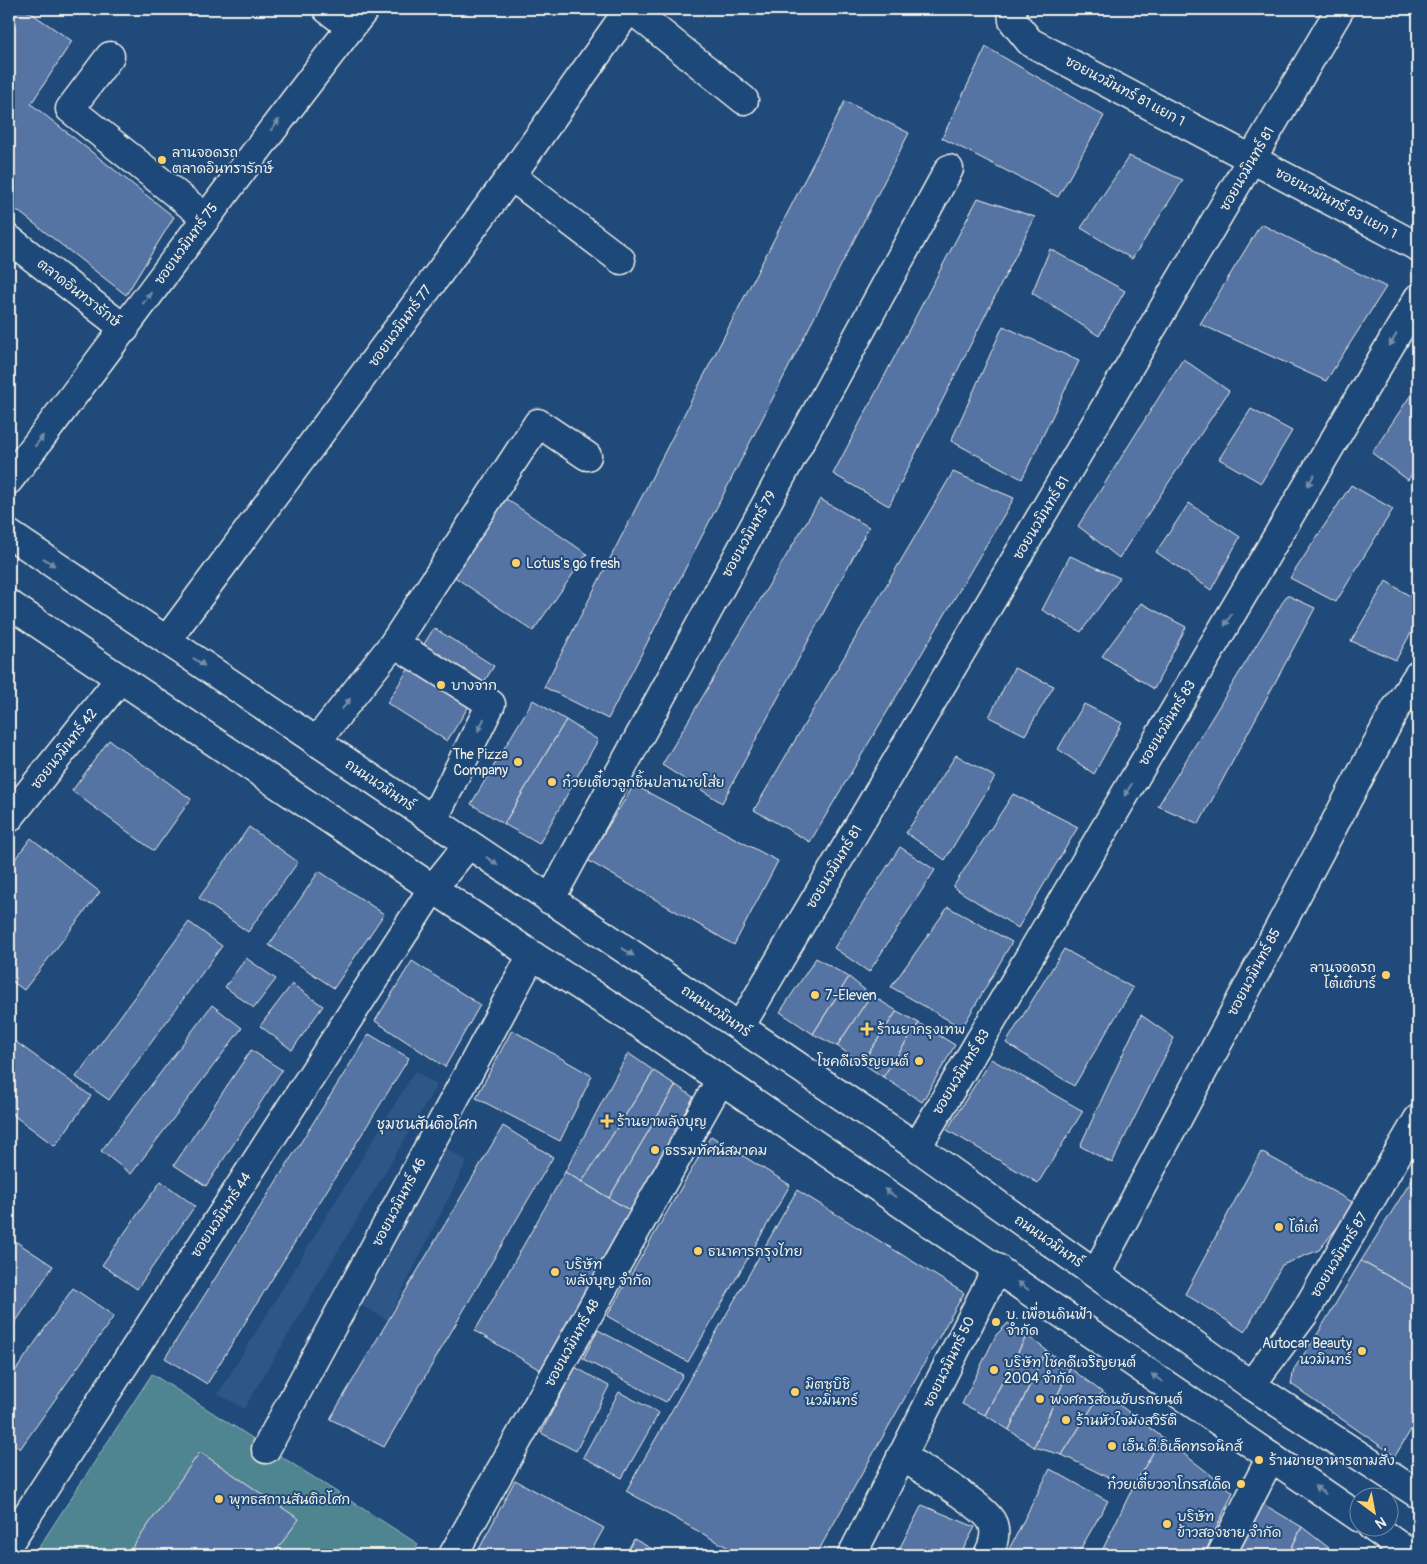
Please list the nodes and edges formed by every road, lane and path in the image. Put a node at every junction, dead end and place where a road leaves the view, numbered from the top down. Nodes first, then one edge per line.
1 (327, 9) edge
2 (630, 9) edge
3 (1012, 9) edge
4 (1340, 9) edge
5 (358, 18) edge
6 (110, 56) dead end
7 (744, 100) dead end
8 (1253, 159) junction
9 (949, 169) dead end
10 (511, 176) junction
11 (205, 217) junction
12 (9, 239) edge
13 (1418, 247) edge
14 (621, 260) dead end
15 (1418, 298) edge
16 (125, 329) junction
17 (587, 456) dead end
18 (9, 480) edge
19 (9, 534) edge
20 (9, 604) edge
21 (167, 640) junction
22 (394, 643) junction
23 (1418, 674) edge
24 (119, 680) junction
25 (316, 742) junction
26 (9, 818) edge
27 (433, 820) junction
28 (468, 845) junction
29 (433, 888) junction
30 (550, 900) junction
31 (532, 955) junction
32 (740, 1027) junction
33 (721, 1079) junction
34 (1418, 1119) edge
35 (917, 1147) junction
36 (997, 1268) junction
37 (1097, 1274) junction
38 (1250, 1384) junction
39 (266, 1449) dead end
40 (901, 1456) junction
41 (1271, 1457) junction
42 (1418, 1494) edge
43 (1350, 1511) edge
44 (1385, 1536) edge
45 (9, 1543) edge
46 (453, 1555) edge
47 (852, 1555) edge
48 (988, 1555) edge
49 (1221, 1555) edge
50 (1412, 1555) edge

1 - 5 street
2 - 7 street
2 - 10 street, ซอยนวมินทร์ 77
3 - 8 street, ซอยนวมินทร์ 81 แยก 1
4 - 8 street, ซอยนวมินทร์ 81
11 -> 5 street, ซอยนวมินทร์ 75
6 - 11 street
8 - 13 street, ซอยนวมินทร์ 83 แยก 1
8 - 32 street, ซอยนวมินทร์ 81
9 - 30 street, ซอยนวมินทร์ 79
10 - 14 street
10 - 21 street, ซอยนวมินทร์ 77
16 -> 11 street, ซอยนวมินทร์ 75
12 - 16 street, ตลาดอินทรารักษ์
15 -> 35 street, ซอยนวมินทร์ 83
18 -> 16 street, ซอยนวมินทร์ 75
17 - 22 street
19 -> 21 street, ถนนนวมินทร์
20 - 24 street
21 -> 25 street, ถนนนวมินทร์
25 -> 22 street
22 -> 27 street
23 - 37 street, ซอยนวมินทร์ 85
24 - 26 street, ซอยนวมินทร์ 42
24 - 29 street
25 - 27 street, ถนนนวมินทร์
27 - 28 street, ถนนนวมินทร์
28 - 29 street, ซอยนวมินทร์ 44
28 -> 30 street, ถนนนวมินทร์
29 - 31 street
29 - 45 street, ซอยนวมินทร์ 44
30 -> 32 street, ถนนนวมินทร์
31 - 33 street
31 - 39 street, ซอยนวมินทร์ 46
32 - 35 street, ถนนนวมินทร์
36 -> 33 street
33 - 46 street, ซอยนวมินทร์ 48
34 - 38 street, ซอยนวมินทร์ 87
35 - 37 street, ถนนนวมินทร์
36 - 40 street, ซอยนวมินทร์ 50
41 -> 36 street
37 - 38 street, ถนนนวมินทร์
38 - 42 street, ถนนนวมินทร์
40 - 47 street, ซอยนวมินทร์ 50
40 - 48 street
43 -> 41 street
41 - 49 street
44 - 50 street

